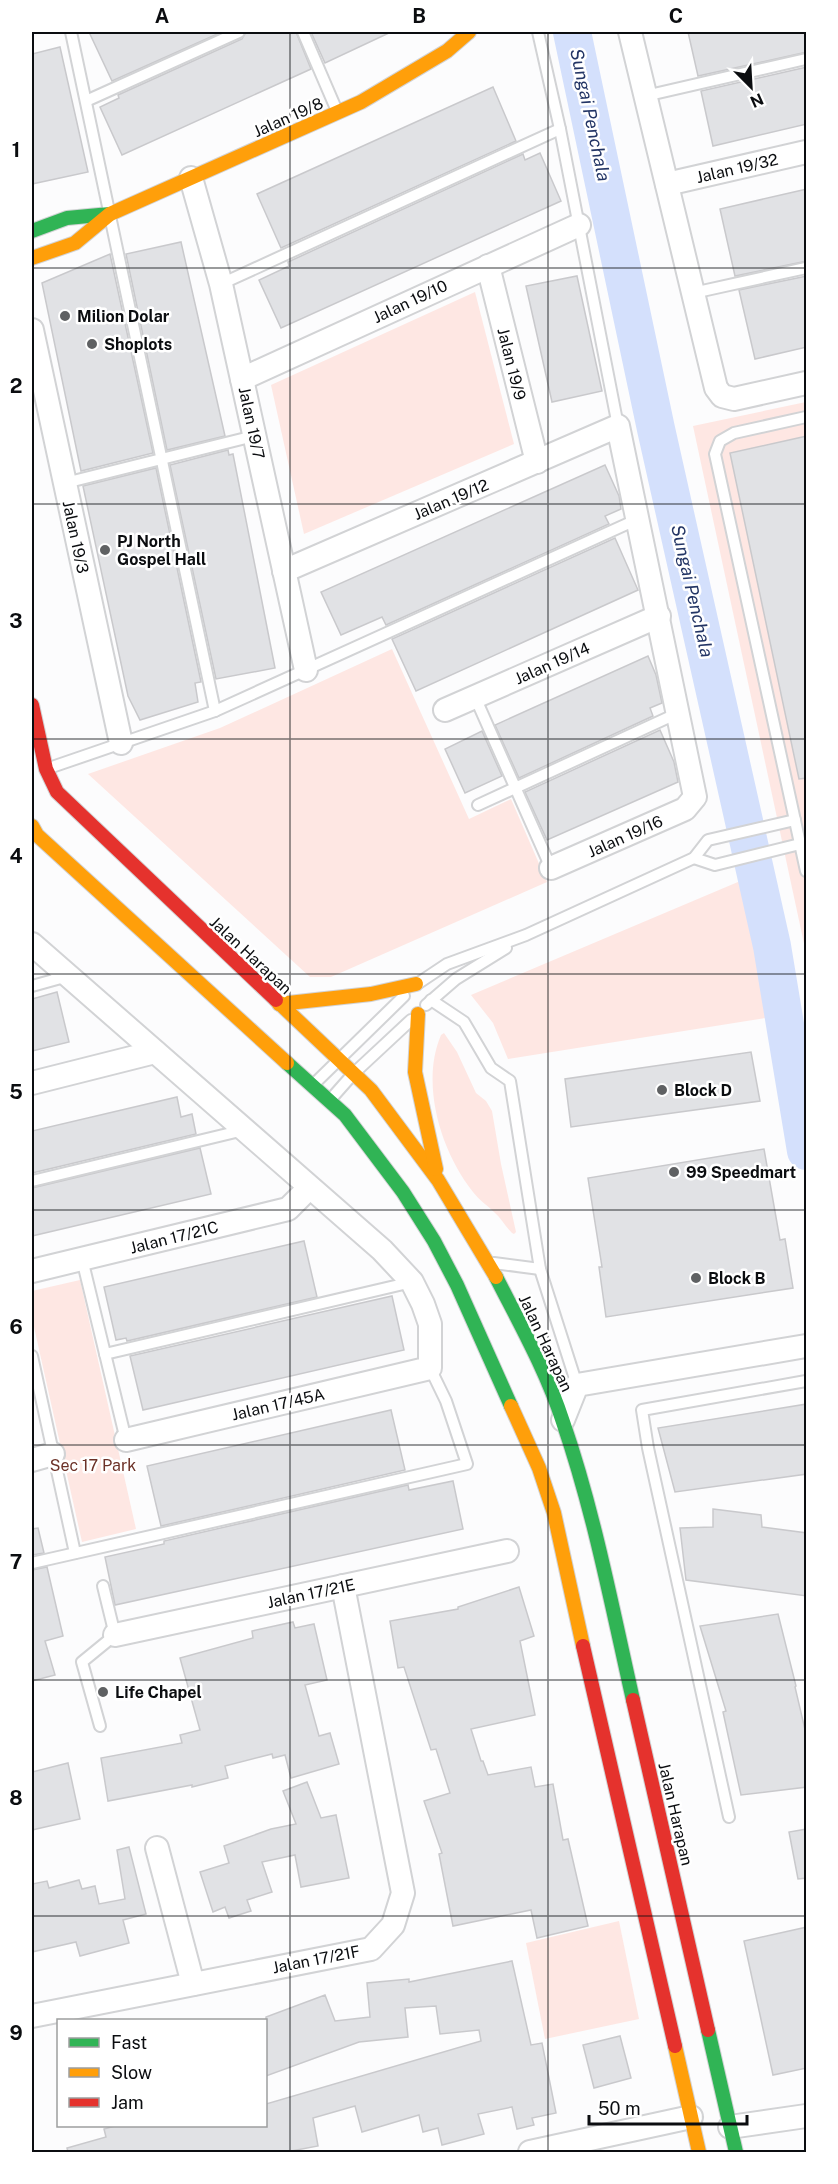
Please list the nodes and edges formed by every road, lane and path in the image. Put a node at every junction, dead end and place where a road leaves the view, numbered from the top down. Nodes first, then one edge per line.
1 (71, 32) edge
2 (239, 32) edge
3 (303, 32) edge
4 (469, 32) edge
5 (538, 32) edge
6 (630, 32) edge
7 (807, 59) edge
8 (645, 96) junction
9 (86, 101) junction
10 (338, 112) junction
11 (560, 129) junction
12 (807, 152) edge
13 (191, 178) junction
14 (667, 184) junction
15 (110, 214) junction
16 (579, 225) junction
17 (32, 231) edge
18 (32, 258) edge
19 (488, 266) junction
20 (807, 268) edge
21 (221, 284) junction
22 (693, 293) junction
23 (32, 330) edge
24 (242, 379) junction
25 (807, 383) edge
26 (807, 417) edge
27 (618, 426) junction
28 (255, 436) junction
29 (162, 460) junction
30 (537, 462) junction
31 (64, 483) junction
32 (638, 519) junction
33 (284, 571) junction
34 (659, 616) junction
35 (306, 670) junction
36 (475, 697) junction
37 (32, 705) edge
38 (215, 711) junction
39 (445, 711) dead end
40 (678, 713) junction
41 (121, 743) junction
42 (46, 770) junction
43 (515, 788) junction
44 (478, 805) dead end
45 (790, 821) junction
46 (33, 834) edge
47 (795, 845) junction
48 (694, 858) junction
49 (551, 868) joint
50 (807, 871) edge
51 (526, 935) junction
52 (32, 944) edge
53 (68, 976) junction
54 (416, 984) junction
55 (32, 986) edge
56 (431, 1000) junction
57 (279, 1005) junction
58 (418, 1014) junction
59 (154, 1052) junction
60 (338, 1060) junction
61 (353, 1074) junction
62 (32, 1083) edge
63 (312, 1086) junction
64 (328, 1101) junction
65 (244, 1131) junction
66 (438, 1180) junction
67 (32, 1181) edge
68 (309, 1188) junction
69 (82, 1259) junction
70 (488, 1262) junction
71 (540, 1269) junction
72 (32, 1271) edge
73 (412, 1282) junction
74 (807, 1346) edge
75 (105, 1354) junction
76 (32, 1356) edge
77 (430, 1368) junction
78 (33, 1369) edge
79 (807, 1381) edge
80 (577, 1385) junction
81 (563, 1420) junction
82 (126, 1440) joint
83 (42, 1457) edge
84 (507, 1551) dead end
85 (75, 1553) junction
86 (32, 1563) edge
87 (103, 1586) dead end
88 (343, 1586) junction
89 (115, 1635) junction
90 (100, 1726) dead end
91 (729, 1817) dead end
92 (157, 1848) dead end
93 (193, 1984) junction
94 (32, 2016) edge
95 (807, 2116) edge
96 (691, 2117) junction
97 (730, 2127) junction
98 (530, 2152) edge
99 (699, 2152) edge
100 (736, 2152) edge

1 - 9 lane
2 - 9 lane
3 - 10 lane
4 - 10 main road, Jalan 19/8
5 - 11 lane
6 - 8 street
7 - 8 lane
8 - 14 street
9 - 15 lane
10 - 13 main road, Jalan 19/8
11 - 16 lane
11 - 21 lane
12 - 14 street, Jalan 19/32
13 - 15 main road, Jalan 19/8
13 - 21 street, Jalan 19/7
14 - 22 street
15 - 17 main road, Jalan 19/8
15 - 18 main road, Jalan 19/8
15 - 29 lane
16 - 19 street, Jalan 19/10
16 - 27 lane
19 - 24 street, Jalan 19/10
19 - 30 street, Jalan 19/9
20 - 22 lane
21 - 24 street, Jalan 19/7
22 - 25 street
23 - 31 street, Jalan 19/3
24 - 28 street, Jalan 19/7
26 - 45 lane
27 - 30 street, Jalan 19/12
27 - 32 street
28 - 29 lane
28 - 33 street, Jalan 19/7
29 - 31 lane
29 - 38 lane
30 - 33 street, Jalan 19/12
31 - 41 street, Jalan 19/3
32 - 34 street
32 - 35 lane
33 - 35 street, Jalan 19/7
34 - 36 street, Jalan 19/14
34 - 40 street
35 - 38 lane
36 - 39 street, Jalan 19/14
36 - 43 lane
37 - 42 main road, Jalan Harapan
38 - 41 lane
40 - 43 lane
40 - 49 street, Jalan 19/16
41 - 42 lane
42 - 57 main road, Jalan Harapan
43 - 44 lane
43 - 49 lane
45 - 47 lane
45 - 48 lane
46 - 63 main road
47 - 48 lane
47 - 50 lane
48 - 51 lane
51 - 54 lane
51 - 56 lane
52 - 53 street
53 - 55 lane
53 - 59 street
54 - 57 main road
54 - 60 lane
56 - 58 lane
56 - 71 lane
57 - 60 main road, Jalan Harapan
58 - 61 lane
58 - 66 main road
59 - 62 street
59 - 65 street
60 - 61 main road, Jalan Harapan
60 - 63 lane
61 - 64 lane
61 - 66 main road, Jalan Harapan
63 - 64 main road
64 - 96 main road
65 - 67 lane
65 - 68 street
66 - 70 main road, Jalan Harapan
68 - 69 street, Jalan 17/21C
68 - 73 street
69 - 72 street, Jalan 17/21C
69 - 75 lane
70 - 71 lane
70 - 81 main road, Jalan Harapan
71 - 80 lane
73 - 75 lane
73 - 77 street
74 - 80 street
75 - 82 lane
76 - 78 lane
77 - 82 street, Jalan 17/45A
77 - 85 lane
78 - 83 lane
79 - 91 lane
80 - 81 street
81 - 97 main road, Jalan Harapan
83 - 85 lane
84 - 88 street, Jalan 17/21E
85 - 86 lane
87 - 89 lane
88 - 89 street, Jalan 17/21E
88 - 93 street, Jalan 17/21F
89 - 90 lane
92 - 93 street
93 - 94 street, Jalan 17/21F
95 - 97 street
96 - 98 street
96 - 99 main road
97 - 100 main road, Jalan Harapan

